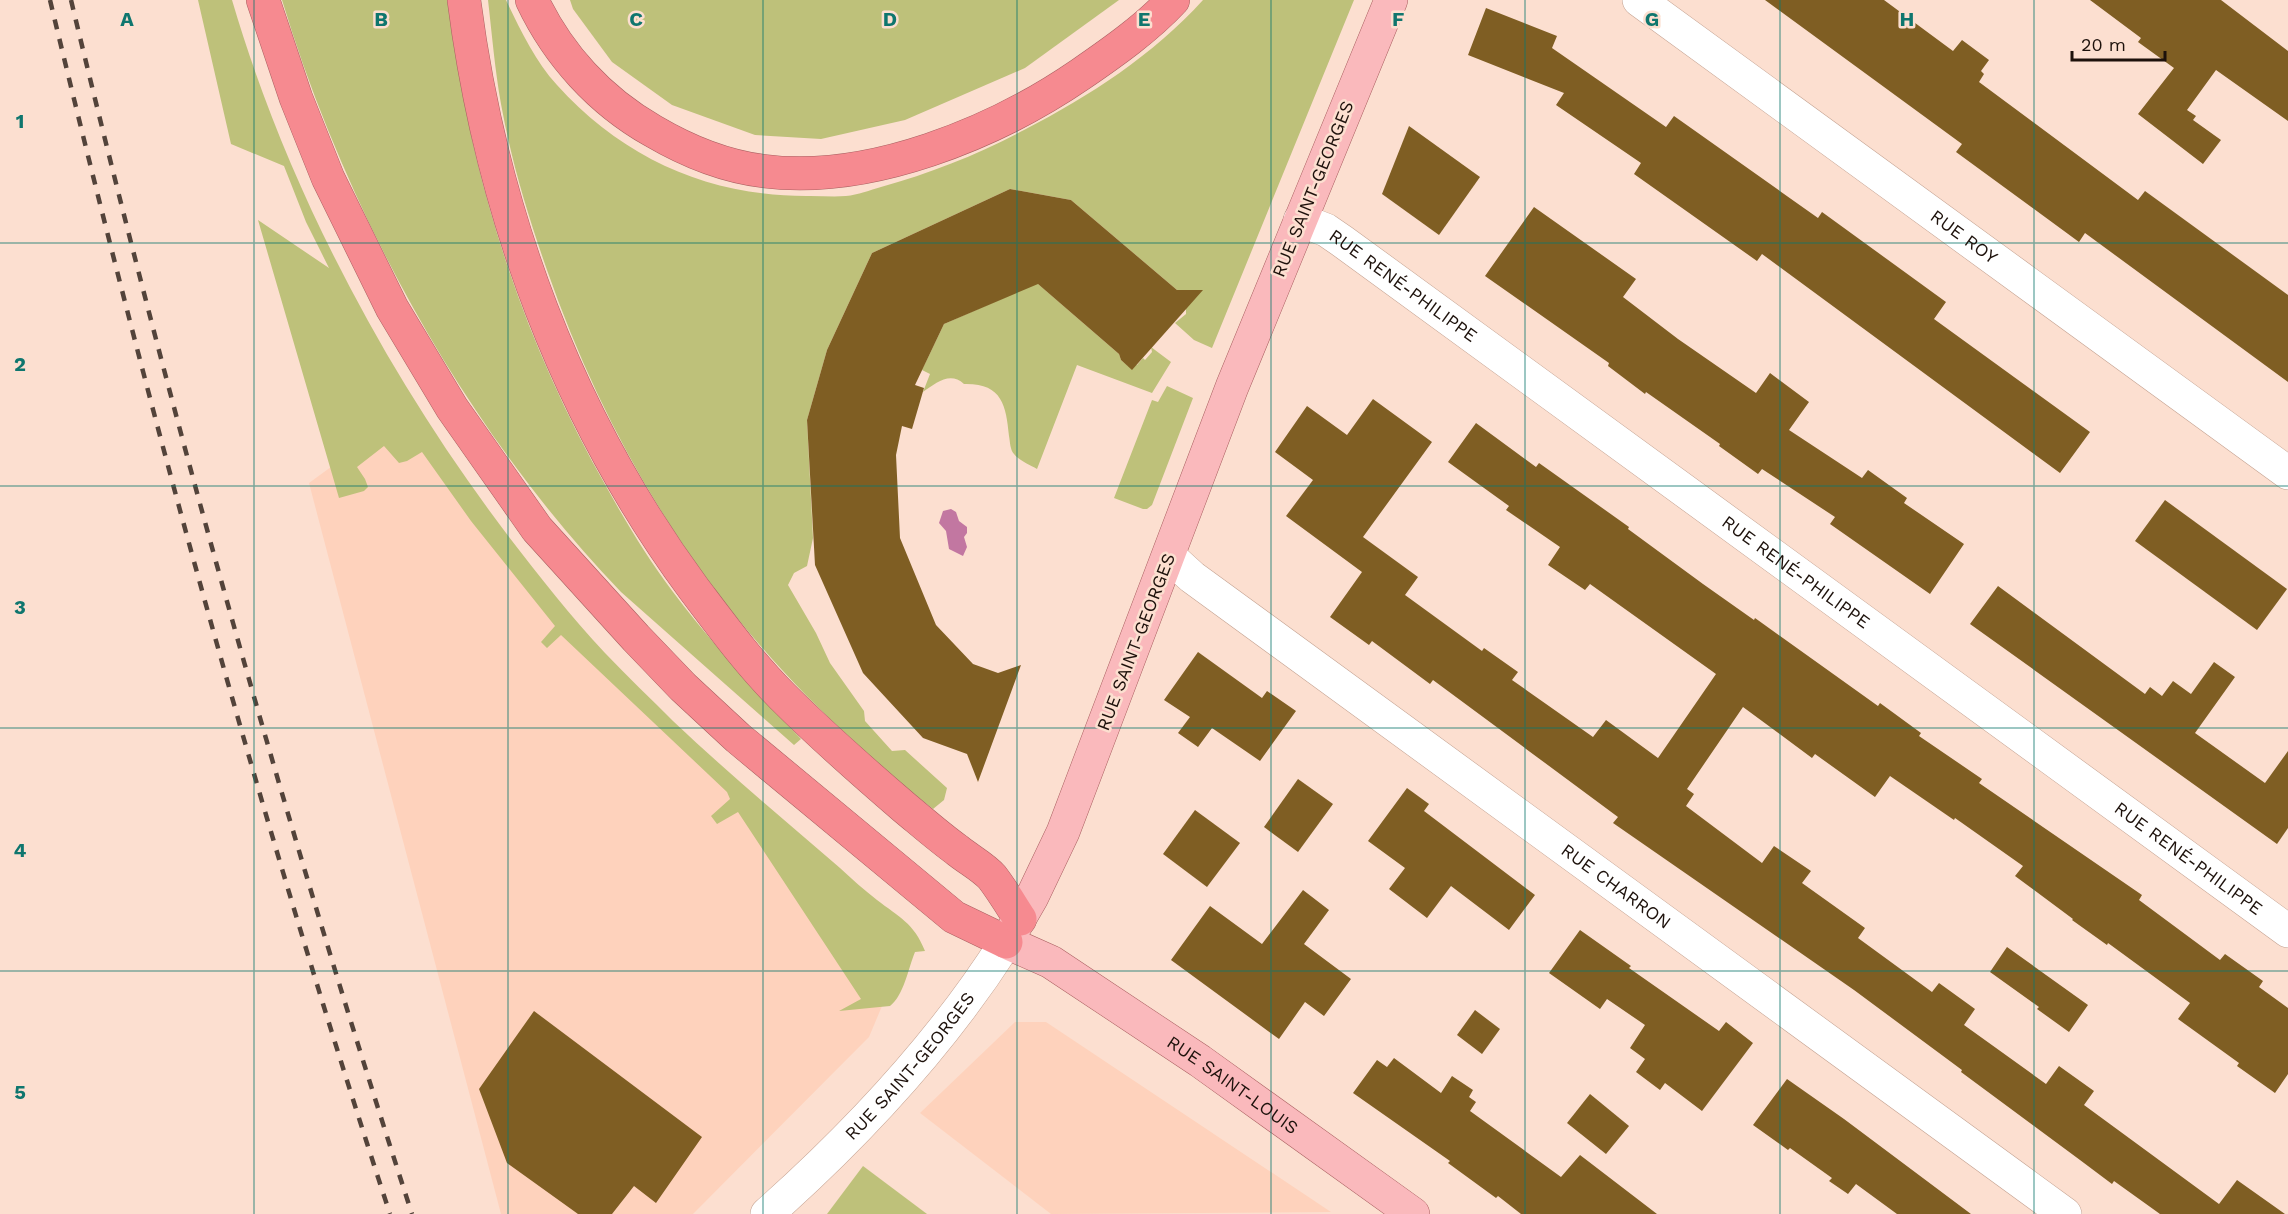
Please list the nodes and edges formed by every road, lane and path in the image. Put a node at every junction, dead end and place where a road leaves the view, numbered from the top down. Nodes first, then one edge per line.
1 (263, 0) edge
2 (464, 0) edge
3 (532, 0) edge
4 (1173, 0) edge
5 (1391, 0) edge
6 (1639, 0) edge
7 (1300, 220) junction
8 (2286, 467) edge
9 (1169, 556) junction
10 (1013, 930) junction
11 (2288, 931) edge
12 (768, 1214) edge
13 (1413, 1214) edge
14 (2065, 1214) edge

1 - 10 highway
2 - 10 highway
3 - 4 highway
5 - 7 main road, RUE SAINT-GEORGES
6 - 8 street, RUE ROY
7 - 9 main road, RUE SAINT-GEORGES
7 - 11 street, RUE RENÉ-PHILIPPE
9 - 10 main road, RUE SAINT-GEORGES
9 - 14 street, RUE CHARRON
10 - 12 street, RUE SAINT-GEORGES
10 - 13 main road, RUE SAINT-LOUIS

